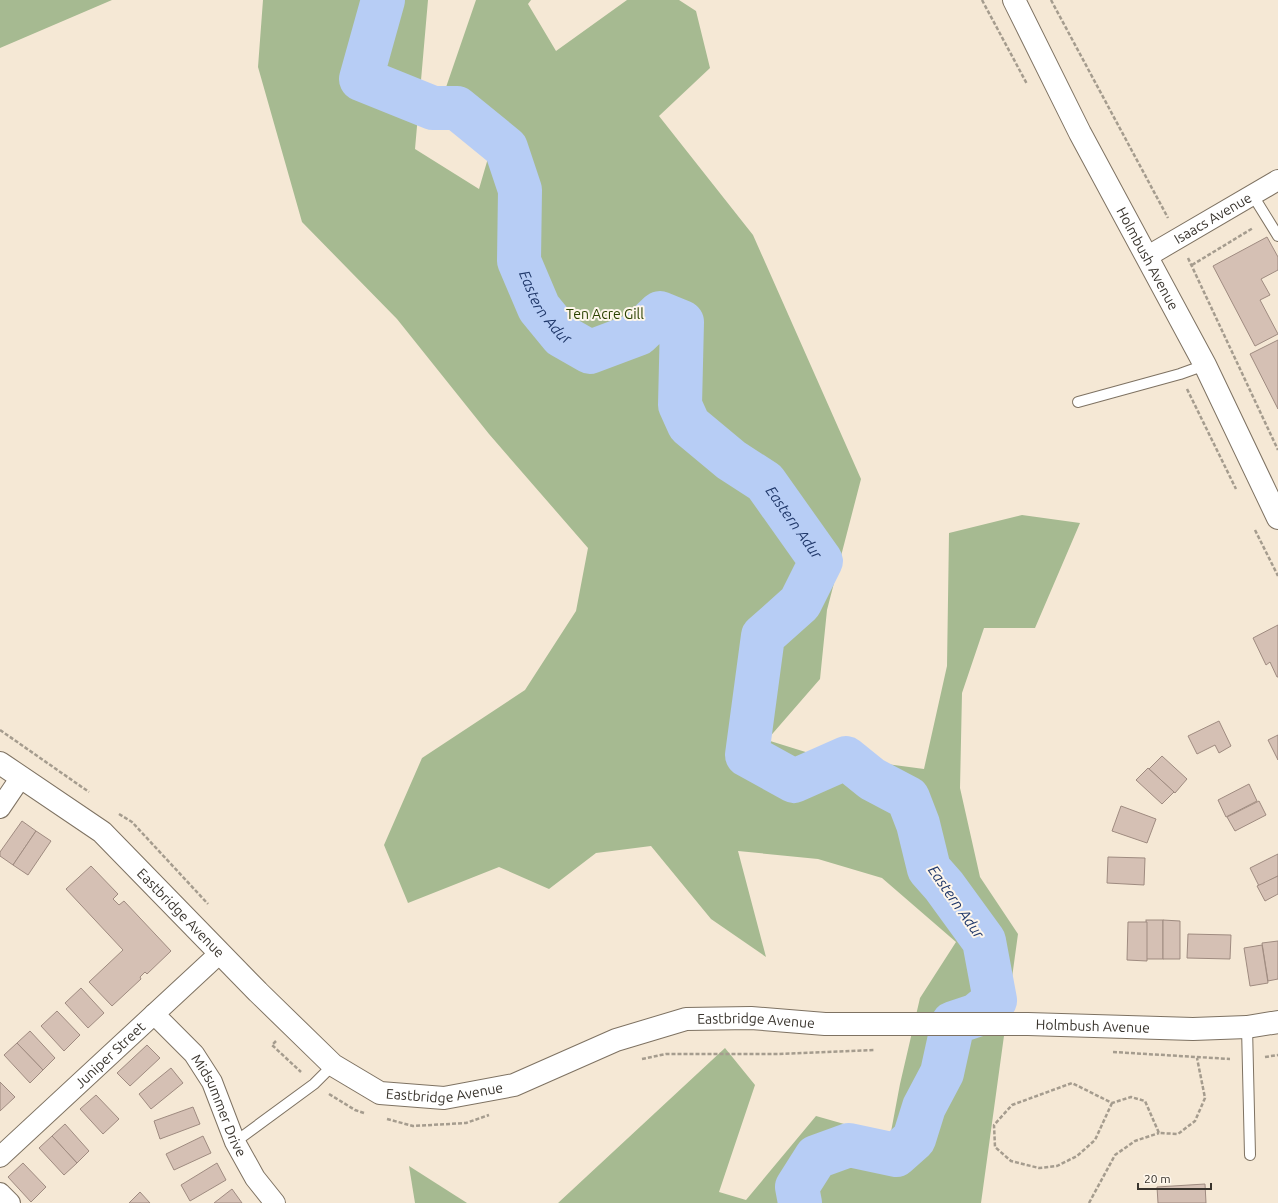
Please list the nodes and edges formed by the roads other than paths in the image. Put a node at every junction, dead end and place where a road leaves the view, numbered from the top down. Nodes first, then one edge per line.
1 (1014, 0) edge
2 (1278, 180) edge
3 (1252, 194) junction
4 (1278, 236) edge
5 (1148, 256) junction
6 (1205, 365) junction
7 (1078, 402) dead end
8 (1278, 518) edge
9 (0, 763) edge
10 (21, 777) junction
11 (0, 808) edge
12 (220, 953) junction
13 (154, 1014) junction
14 (1278, 1022) edge
15 (907, 1024) joint
16 (1247, 1027) junction
17 (333, 1065) junction
18 (235, 1142) junction
19 (1250, 1155) dead end
20 (0, 1157) edge
21 (0, 1192) edge
22 (10, 1203) edge
23 (275, 1203) edge

1 - 5 street, Holmbush Avenue
2 - 3 street, Isaacs Avenue
3 - 4 lane
3 - 5 street, Isaacs Avenue
5 - 6 street, Holmbush Avenue
6 - 7 lane
6 - 8 street, Holmbush Avenue
9 - 10 street, Eastbridge Avenue
10 - 11 street
10 - 12 street, Eastbridge Avenue
12 - 13 street, Juniper Street
12 - 17 street, Eastbridge Avenue
13 - 18 street, Midsummer Drive
13 - 20 street, Juniper Street
14 - 16 street, Holmbush Avenue
15 - 16 street, Holmbush Avenue
15 - 17 street, Eastbridge Avenue
16 - 19 lane
17 - 18 lane
18 - 23 street, Midsummer Drive
21 - 22 street

